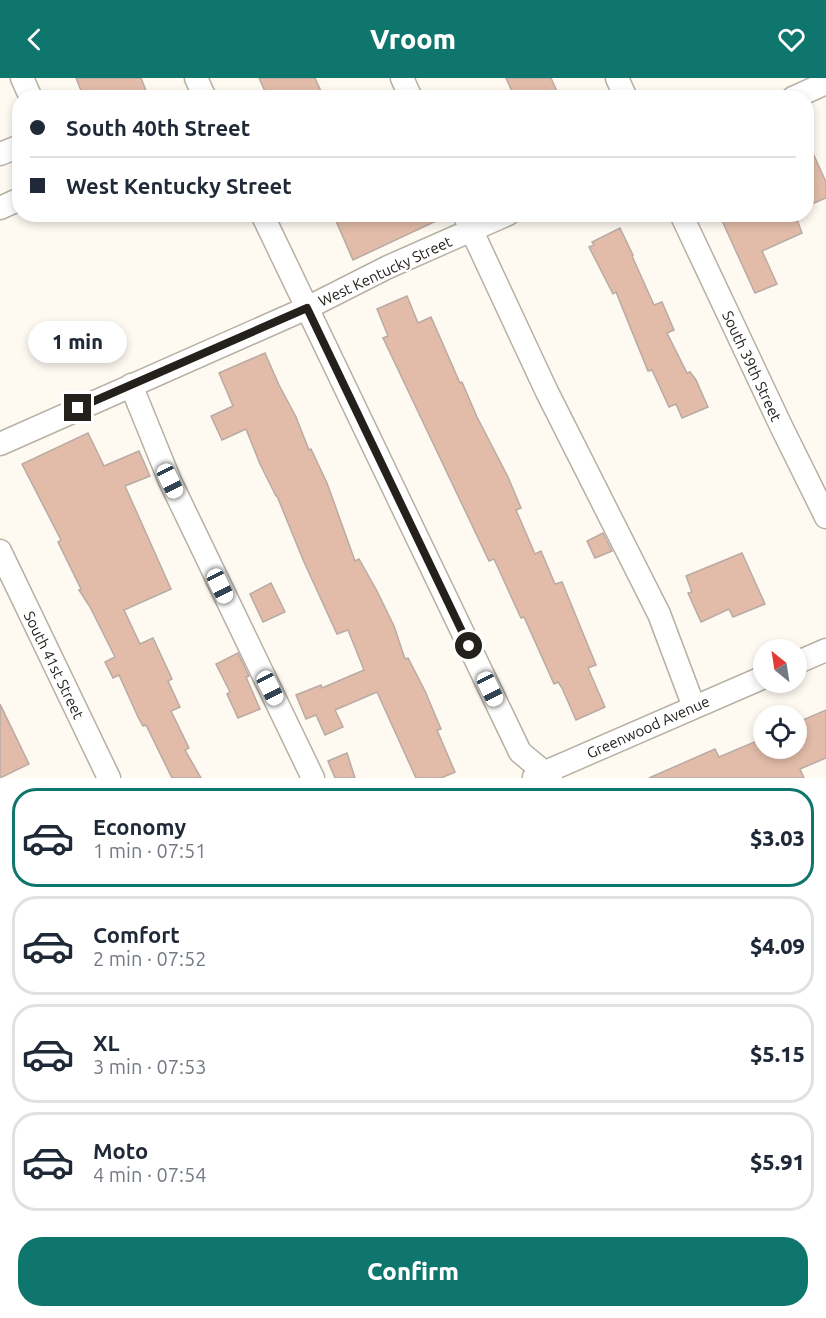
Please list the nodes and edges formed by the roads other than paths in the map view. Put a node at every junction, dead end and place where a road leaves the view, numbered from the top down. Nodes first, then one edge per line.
1 (826, 83) edge
2 (811, 90) edge
3 (266, 222) edge
4 (468, 222) edge
5 (685, 222) edge
6 (307, 308) junction
7 (131, 385) junction
8 (0, 444) edge
9 (826, 517) edge
10 (0, 551) edge
11 (826, 650) edge
12 (807, 658) edge
13 (753, 682) edge
14 (694, 707) junction
15 (542, 776) edge
16 (109, 778) edge
17 (313, 778) edge

1 - 2 street
3 - 6 street
4 - 6 street, West Kentucky Street
4 - 14 street
5 - 9 street, South 39th Street
6 - 7 street, West Kentucky Street
6 - 15 street
7 - 8 street, West Kentucky Street
7 - 17 street
10 - 16 street, South 41st Street
11 - 12 street
13 - 14 street, Greenwood Avenue
14 - 15 street, Greenwood Avenue

